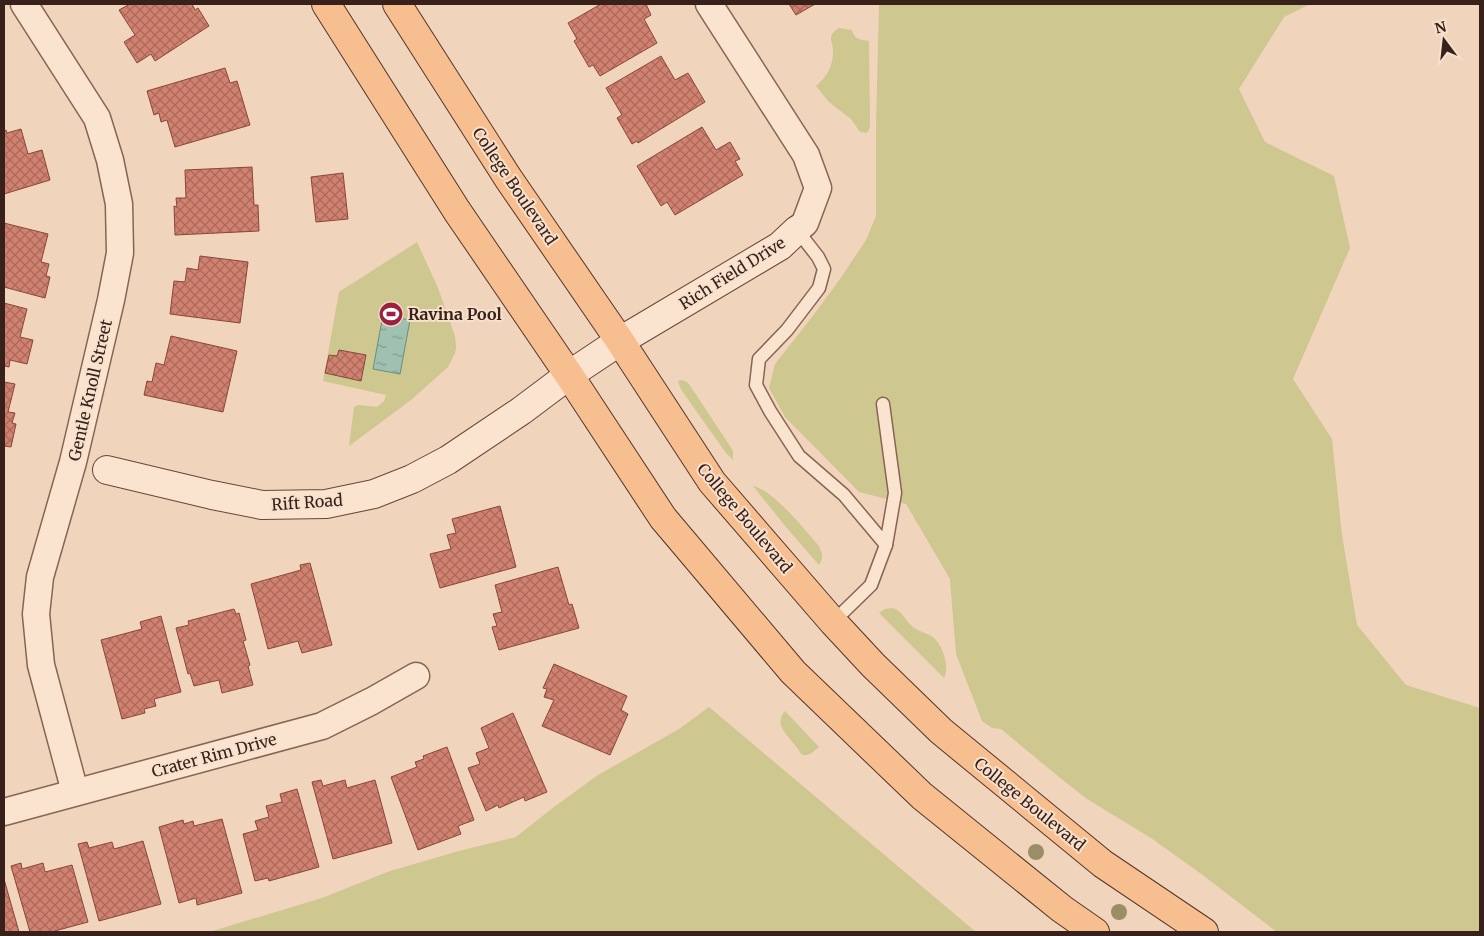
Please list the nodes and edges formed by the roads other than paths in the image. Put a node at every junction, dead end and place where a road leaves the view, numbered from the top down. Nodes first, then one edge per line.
1 (24, 4) edge
2 (326, 4) edge
3 (397, 4) edge
4 (709, 4) edge
5 (797, 230) junction
6 (620, 341) junction
7 (570, 375) junction
8 (883, 404) dead end
9 (73, 462) junction
10 (107, 470) joint
11 (886, 545) junction
12 (834, 622) junction
13 (416, 676) dead end
14 (75, 792) junction
15 (4, 812) edge
16 (1095, 932) edge
17 (1204, 932) edge

1 - 9 street, Gentle Knoll Street
2 - 7 main road
3 - 6 main road, College Boulevard
4 - 5 street, Rich Field Drive
5 - 6 street, Rich Field Drive
5 - 11 lane
6 - 7 street, Rich Field Drive
6 - 12 main road, College Boulevard
7 - 10 street, Rift Road
7 - 16 main road
8 - 11 lane
9 - 10 street, Rift Road
9 - 14 street, Gentle Knoll Street
11 - 12 lane
12 - 17 main road, College Boulevard
13 - 14 street, Crater Rim Drive
14 - 15 street, Crater Rim Drive

